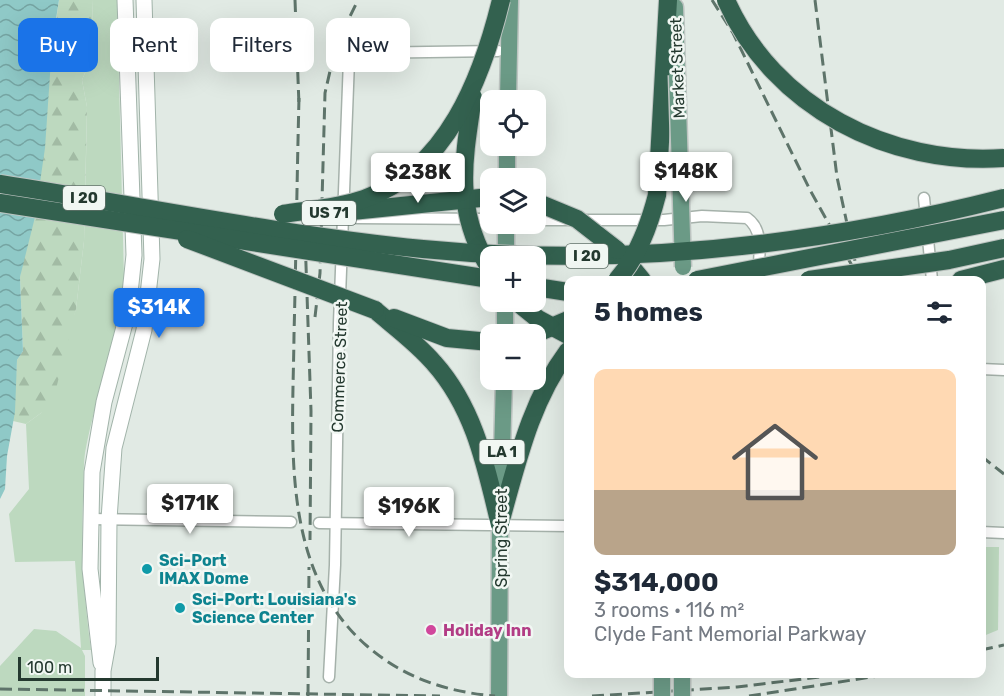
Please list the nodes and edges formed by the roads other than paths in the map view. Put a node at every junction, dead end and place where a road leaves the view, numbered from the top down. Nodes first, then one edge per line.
1 (125, 0) edge
2 (144, 0) edge
3 (489, 0) edge
4 (501, 0) edge
5 (510, 0) edge
6 (668, 0) edge
7 (675, 0) edge
8 (726, 0) edge
9 (498, 51) dead end
10 (508, 90) edge
11 (1004, 158) edge
12 (0, 184) edge
13 (480, 198) edge
14 (924, 198) dead end
15 (1004, 198) edge
16 (0, 203) edge
17 (546, 206) edge
18 (283, 214) junction
19 (344, 219) junction
20 (480, 219) edge
21 (164, 220) junction
22 (546, 220) edge
23 (1004, 220) edge
24 (1004, 248) edge
25 (480, 249) edge
26 (1004, 269) edge
27 (682, 274) edge
28 (620, 276) edge
29 (639, 276) edge
30 (717, 276) edge
31 (758, 276) edge
32 (837, 276) edge
33 (932, 276) edge
34 (977, 276) edge
35 (480, 277) edge
36 (546, 289) edge
37 (564, 291) edge
38 (375, 310) junction
39 (529, 312) edge
40 (564, 322) edge
41 (546, 329) edge
42 (564, 333) edge
43 (480, 342) edge
44 (564, 357) edge
45 (986, 369) edge
46 (1004, 370) edge
47 (504, 390) edge
48 (90, 519) junction
49 (109, 519) junction
50 (291, 522) dead end
51 (319, 523) dead end
52 (337, 523) junction
53 (500, 525) junction
54 (564, 526) edge
55 (986, 532) edge
56 (1004, 533) edge
57 (103, 671) junction
58 (329, 677) dead end
59 (662, 678) edge
60 (682, 678) edge
61 (103, 696) edge
62 (499, 696) edge
63 (662, 696) edge
64 (682, 696) edge

1 - 48 main road
2 - 49 main road
3 - 25 highway, bridge
4 - 18 highway, bridge
5 - 10 main road
6 - 28 highway, bridge
7 - 27 main road, Market Street, bridge
8 - 11 highway, bridge
9 - 19 street, Commerce Street
12 - 21 highway, I 20, bridge
13 - 18 highway, US 71, bridge
14 - 33 street
15 - 21 highway, I 20, bridge
16 - 21 highway, I 20, bridge
17 - 29 highway, bridge
18 - 21 highway, US 71, bridge
19 - 20 street
19 - 52 street, Commerce Street
21 - 35 highway, I 20, bridge
21 - 38 highway, bridge
22 - 31 street
23 - 30 highway, bridge
24 - 32 highway, bridge
26 - 34 highway
36 - 37 highway, I 20
38 - 43 highway
38 - 53 highway
39 - 42 highway
40 - 41 highway
44 - 53 highway
45 - 46 street
47 - 53 main road, Spring Street / LA 1
48 - 49 street
48 - 57 main road
49 - 50 street
49 - 57 main road
51 - 52 street
52 - 53 street
52 - 58 street, Commerce Street
53 - 54 street
53 - 62 main road, Spring Street
55 - 56 street
57 - 61 main road
59 - 63 main road, bridge
60 - 64 main road, bridge

